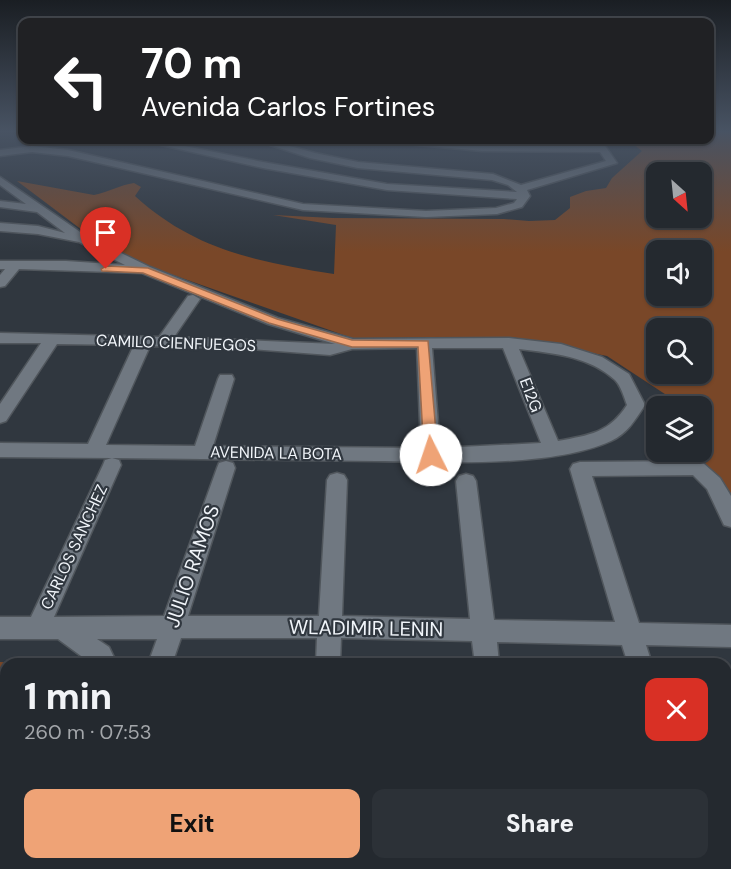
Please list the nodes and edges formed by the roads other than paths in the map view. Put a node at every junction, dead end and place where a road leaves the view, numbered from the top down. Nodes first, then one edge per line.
1 (144, 171) edge
2 (196, 171) edge
3 (294, 171) edge
4 (426, 171) edge
5 (584, 171) edge
6 (0, 180) edge
7 (267, 187) dead end
8 (522, 192) junction
9 (313, 197) dead end
10 (0, 204) edge
11 (41, 209) junction
12 (369, 212) junction
13 (0, 227) edge
14 (82, 239) junction
15 (0, 265) edge
16 (15, 266) junction
17 (145, 270) junction
18 (0, 283) edge
19 (194, 299) dead end
20 (0, 338) edge
21 (52, 339) junction
22 (144, 341) junction
23 (164, 341) junction
24 (509, 343) junction
25 (352, 344) junction
26 (424, 344) junction
27 (226, 379) dead end
28 (0, 417) edge
29 (552, 448) junction
30 (0, 450) edge
31 (94, 451) junction
32 (202, 452) junction
33 (431, 455) junction
34 (112, 465) dead end
35 (226, 468) dead end
36 (337, 480) dead end
37 (466, 481) dead end
38 (731, 519) edge
39 (171, 627) junction
40 (329, 627) junction
41 (0, 628) edge
42 (36, 629) junction
43 (65, 630) junction
44 (482, 630) junction
45 (630, 634) junction
46 (731, 636) edge
47 (102, 658) edge
48 (162, 658) edge
49 (328, 658) edge
50 (486, 658) edge
51 (638, 658) edge

1 - 12 street
2 - 7 street
3 - 8 street
4 - 8 street
5 - 8 street
6 - 11 street
8 - 12 street
9 - 12 street
10 - 11 street
11 - 14 street
13 - 14 street
14 - 17 street
15 - 16 street
16 - 17 street
16 - 18 street
17 - 25 street
19 - 23 street
20 - 21 street, CAMILO CIENFUEGOS
21 - 22 street, CAMILO CIENFUEGOS
21 - 28 street
22 - 23 street, CAMILO CIENFUEGOS
22 - 31 street
23 - 25 street, CAMILO CIENFUEGOS
24 - 26 street
24 - 29 street, E12G
24 - 29 street, AVENIDA LA BOTA
25 - 26 street
26 - 33 street
27 - 32 street
29 - 33 street, AVENIDA LA BOTA
30 - 31 street, AVENIDA LA BOTA
31 - 32 street, AVENIDA LA BOTA
32 - 33 street, AVENIDA LA BOTA
34 - 42 street, CARLOS SANCHEZ
35 - 39 street, JULIO RAMOS
36 - 40 street
37 - 44 street
38 - 45 street
39 - 40 street, WLADIMIR LENIN
39 - 43 street, WLADIMIR LENIN
39 - 48 street, JULIO RAMOS
40 - 44 street, WLADIMIR LENIN
40 - 49 street
41 - 42 street, WLADIMIR LENIN
42 - 43 street, WLADIMIR LENIN
43 - 47 street
44 - 45 street, WLADIMIR LENIN
44 - 50 street
45 - 46 street, WLADIMIR LENIN
45 - 51 street

